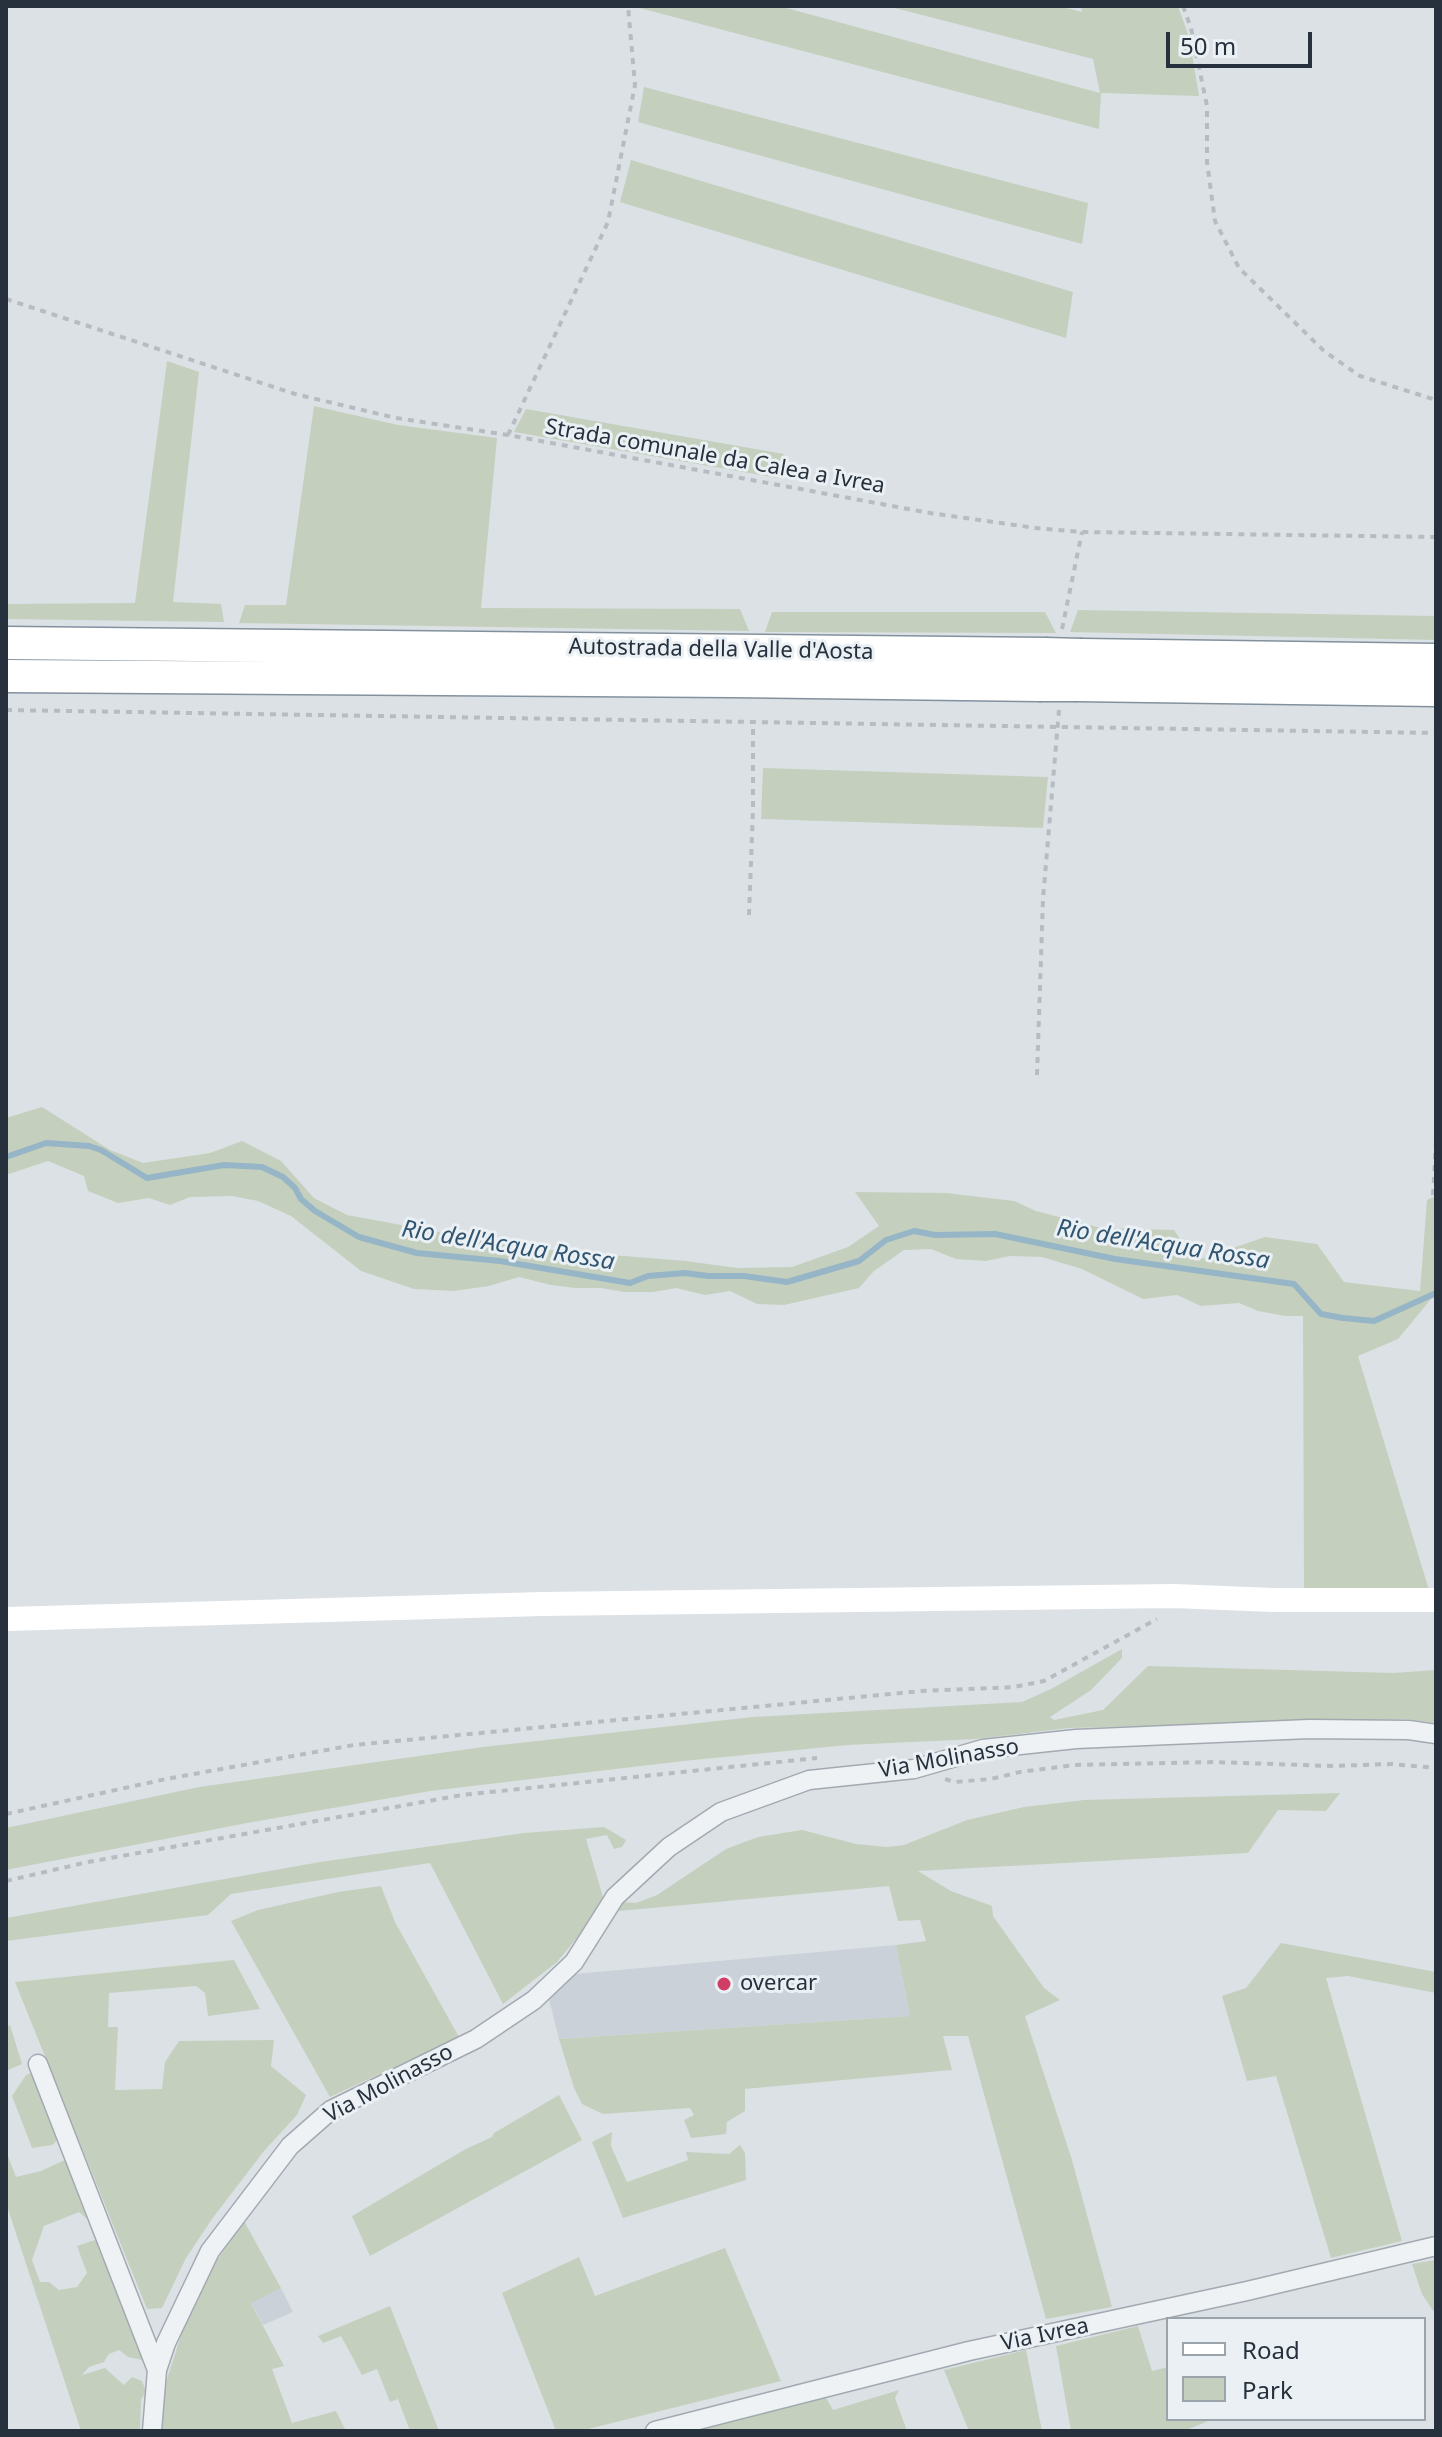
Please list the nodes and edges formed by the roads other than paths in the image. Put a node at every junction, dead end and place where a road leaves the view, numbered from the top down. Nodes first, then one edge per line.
1 (6, 643) edge
2 (1436, 660) edge
3 (750, 665) junction
4 (1079, 670) junction
5 (6, 676) edge
6 (1436, 690) edge
7 (1436, 1600) edge
8 (6, 1619) edge
9 (1436, 1734) edge
10 (38, 2064) dead end
11 (1436, 2246) edge
12 (157, 2370) junction
13 (152, 2431) edge
14 (655, 2431) edge

1 - 3 highway, Autostrada della Valle d'Aosta
2 - 4 highway, Autostrada della Valle d'Aosta
3 - 4 highway, Autostrada della Valle d'Aosta, bridge
3 - 4 highway, Autostrada della Valle d'Aosta, bridge
3 - 5 highway, Autostrada della Valle d'Aosta
4 - 6 highway, Autostrada della Valle d'Aosta
7 - 8 main road
9 - 12 street, Via Molinasso
10 - 12 street
11 - 14 street, Via Ivrea
12 - 13 street, Via Molinasso

